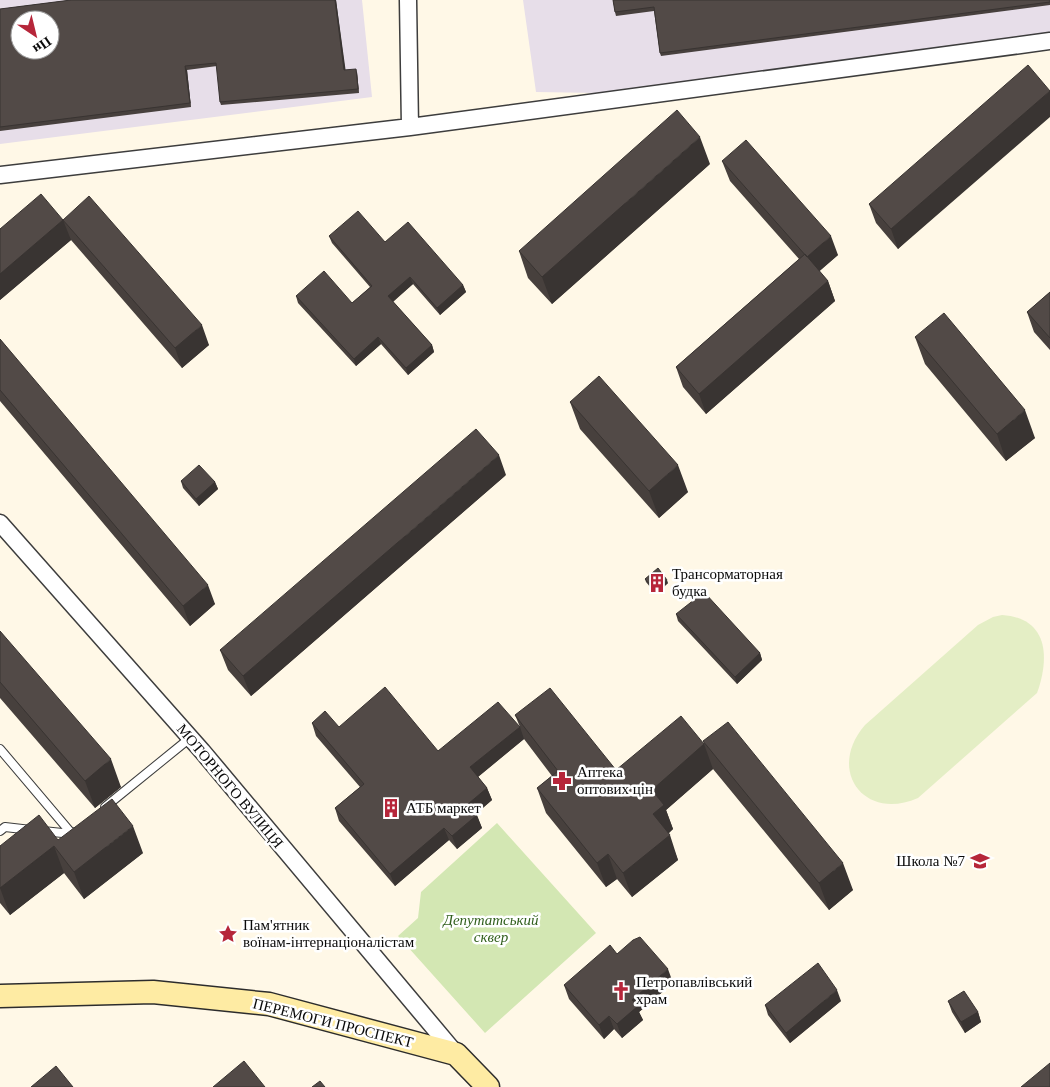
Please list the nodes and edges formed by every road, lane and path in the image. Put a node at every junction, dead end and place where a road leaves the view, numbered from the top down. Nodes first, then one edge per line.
1 (408, 0) edge
2 (1050, 41) edge
3 (410, 127) junction
4 (0, 174) edge
5 (0, 523) edge
6 (190, 738) junction
7 (0, 748) edge
8 (102, 810) edge
9 (80, 828) edge
10 (0, 831) edge
11 (72, 834) junction
12 (0, 996) edge
13 (456, 1054) junction
14 (488, 1087) edge

1 - 3 street
2 - 3 street
3 - 4 street
5 - 6 street, МОТОРНОГО ВУЛИЦЯ
6 - 8 lane
6 - 13 street, МОТОРНОГО ВУЛИЦЯ
7 - 11 lane
9 - 11 lane
10 - 11 lane
12 - 13 street, ПЕРЕМОГИ ПРОСПЕКТ
13 - 14 street

